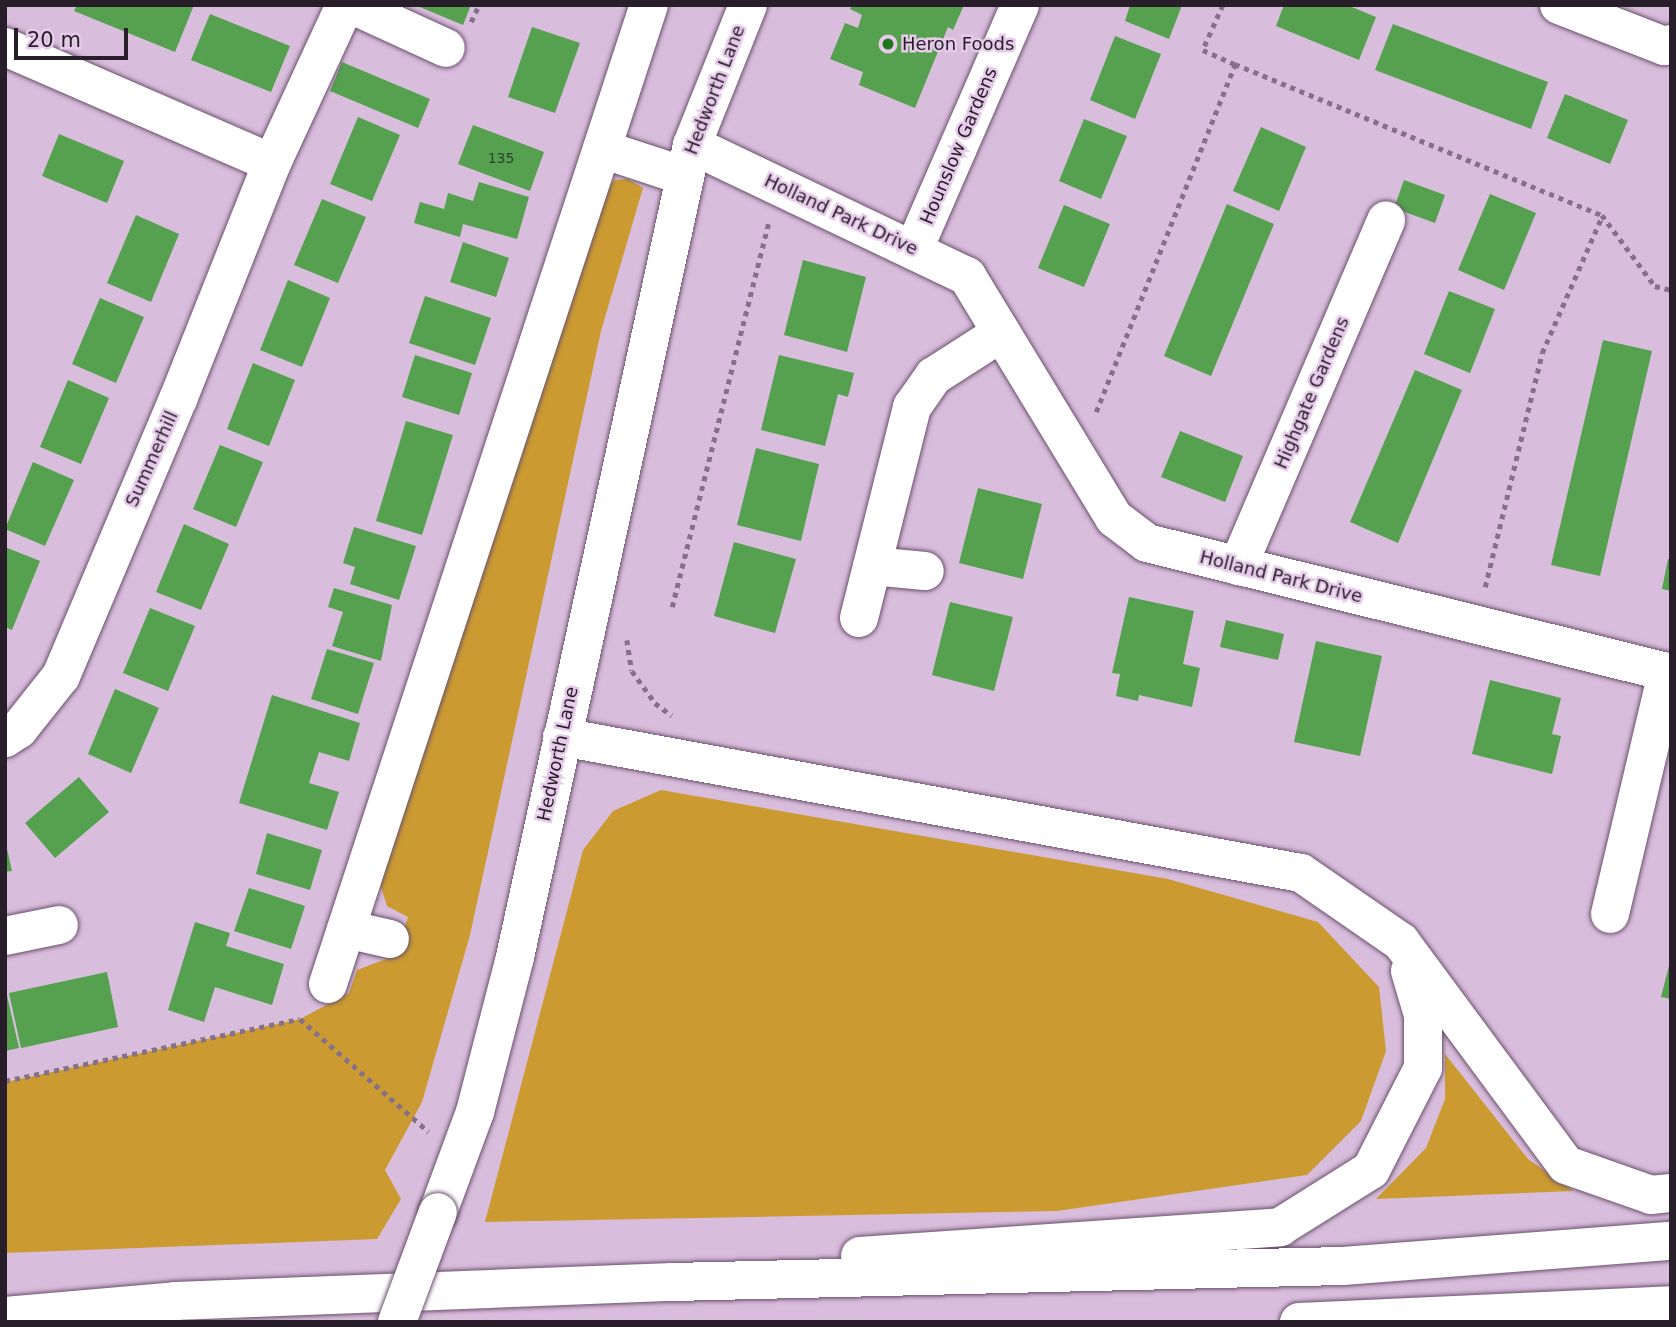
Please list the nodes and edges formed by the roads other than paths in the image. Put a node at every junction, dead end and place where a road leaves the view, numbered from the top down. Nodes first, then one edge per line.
1 (345, 5) edge
2 (352, 5) edge
3 (649, 5) edge
4 (748, 5) edge
5 (1020, 5) edge
6 (1559, 5) edge
7 (1671, 44) edge
8 (5, 47) edge
9 (446, 47) dead end
10 (602, 149) junction
11 (688, 160) junction
12 (272, 163) junction
13 (1388, 220) dead end
14 (914, 249) junction
15 (1001, 333) junction
16 (872, 566) junction
17 (1238, 566) junction
18 (925, 571) dead end
19 (859, 618) dead end
20 (1669, 673) edge
21 (562, 737) junction
22 (5, 738) edge
23 (1610, 914) dead end
24 (59, 925) dead end
25 (346, 929) junction
26 (5, 936) edge
27 (390, 939) dead end
28 (1401, 942) junction
29 (328, 984) dead end
30 (1671, 1193) edge
31 (1671, 1241) edge
32 (673, 1282) junction
33 (1671, 1305) edge
34 (5, 1316) edge
35 (397, 1322) edge
36 (1299, 1322) edge

1 - 12 main road, Summerhill
2 - 9 main road
3 - 10 main road
4 - 11 main road, Hedworth Lane
5 - 14 main road, Hounslow Gardens
6 - 7 main road
8 - 12 main road
10 - 11 main road, Hedworth Lane
10 - 25 main road
11 - 14 main road, Holland Park Drive
11 - 21 main road, Hedworth Lane
12 - 22 main road, Summerhill
13 - 17 main road, Highgate Gardens
14 - 15 main road, Holland Park Drive
15 - 16 main road
15 - 17 main road, Holland Park Drive
16 - 18 main road
16 - 19 main road
17 - 20 main road, Holland Park Drive
20 - 23 main road, Holland Park Drive
21 - 28 main road
21 - 35 main road, Hedworth Lane, bridge
24 - 26 main road
25 - 27 main road
25 - 29 main road
28 - 30 main road
28 - 32 main road
31 - 32 main road
32 - 34 main road
33 - 36 main road

